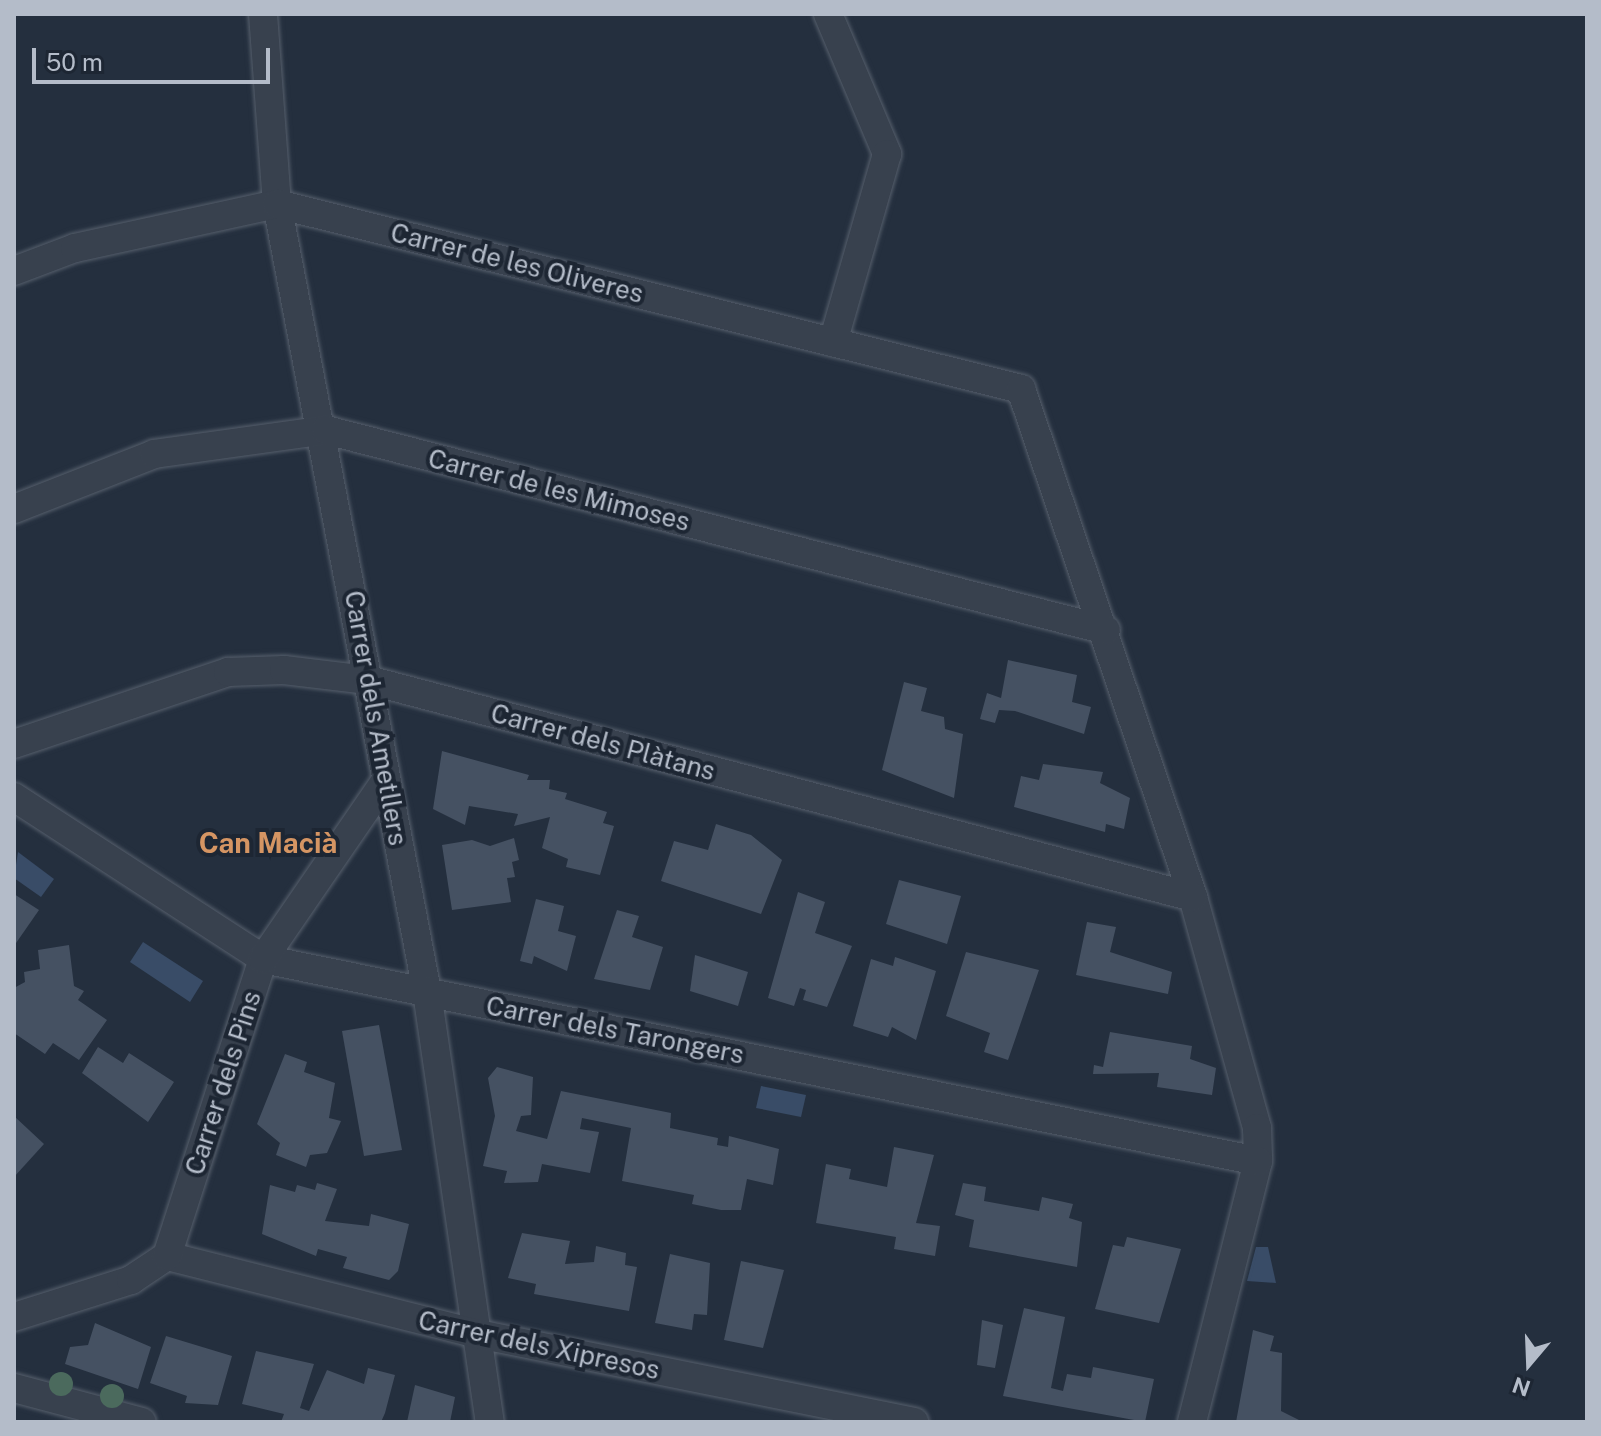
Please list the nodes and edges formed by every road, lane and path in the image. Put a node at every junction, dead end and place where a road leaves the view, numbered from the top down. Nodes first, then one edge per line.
1 (263, 14) edge
2 (828, 14) edge
3 (277, 204) junction
4 (14, 271) edge
5 (833, 342) junction
6 (326, 430) junction
7 (14, 509) edge
8 (1106, 630) junction
9 (368, 680) junction
10 (14, 744) edge
11 (386, 780) junction
12 (14, 797) edge
13 (1193, 897) junction
14 (263, 959) junction
15 (427, 992) junction
16 (1258, 1161) junction
17 (167, 1256) junction
18 (14, 1317) edge
19 (478, 1334) junction
20 (14, 1388) edge
21 (142, 1422) edge
22 (490, 1422) edge
23 (914, 1422) edge
24 (1192, 1422) edge

1 - 3 street, Carrer dels Ametllers
2 - 5 street
3 - 4 street, Carrer de les Oliveres
3 - 5 street, Carrer de les Oliveres
3 - 6 street, Carrer dels Ametllers
5 - 8 street, Carrer de les Oliveres
6 - 7 street, Carrer de les Mimoses
6 - 8 street, Carrer de les Mimoses
6 - 9 street, Carrer dels Ametllers
8 - 13 street
9 - 10 street, Carrer dels Plàtans
9 - 11 street, Carrer dels Ametllers
9 - 13 street, Carrer dels Plàtans
11 - 14 street, Carrer dels Pins
11 - 15 street, Carrer dels Ametllers
12 - 14 street, Carrer dels Tarongers
13 - 16 street
14 - 15 street, Carrer dels Tarongers
14 - 17 street, Carrer dels Pins
15 - 16 street, Carrer dels Tarongers
15 - 19 street, Carrer dels Ametllers
16 - 24 street
17 - 18 street
17 - 19 street, Carrer dels Xipresos
19 - 22 street, Carrer dels Ametllers
19 - 23 street, Carrer dels Xipresos
20 - 21 street

